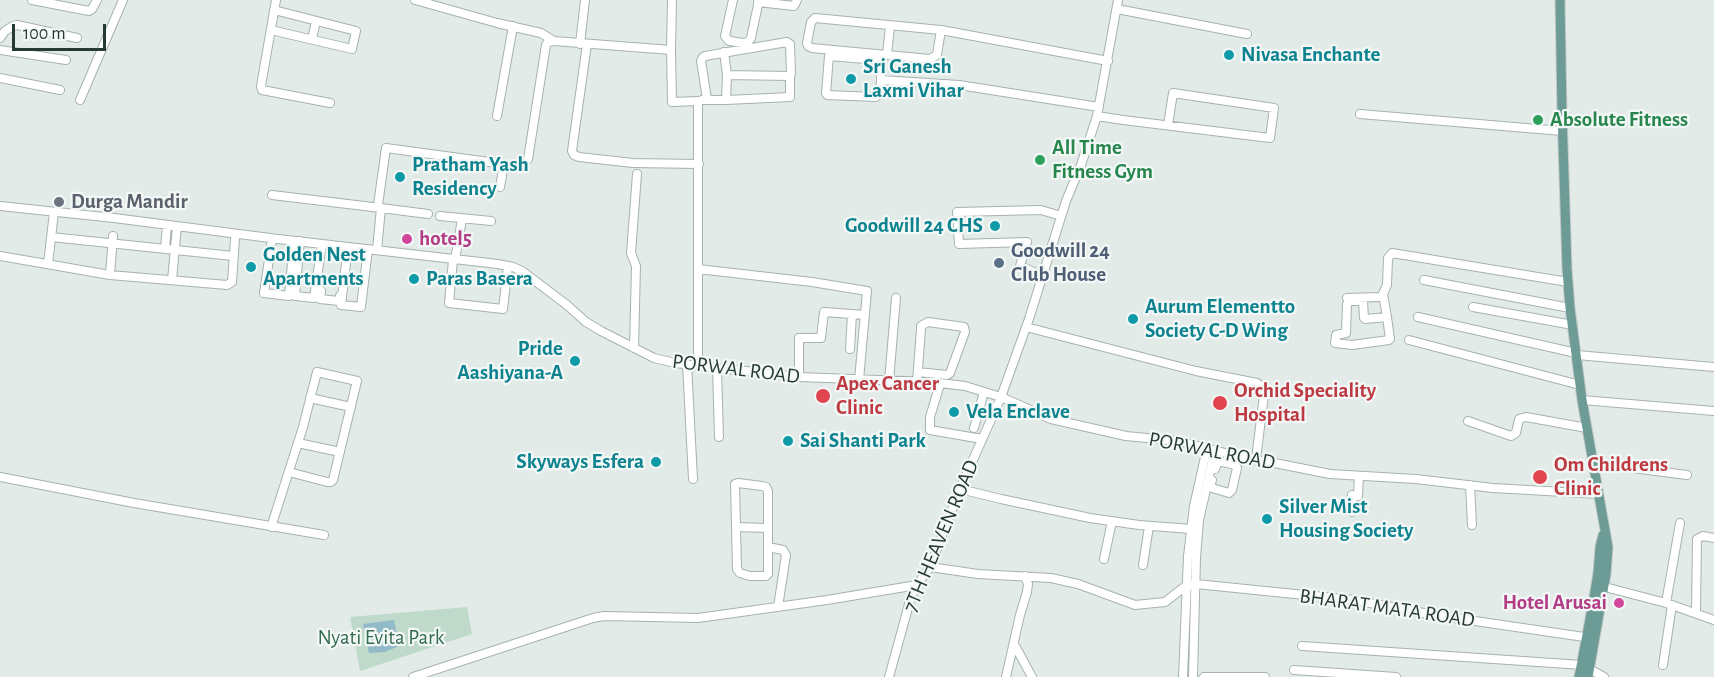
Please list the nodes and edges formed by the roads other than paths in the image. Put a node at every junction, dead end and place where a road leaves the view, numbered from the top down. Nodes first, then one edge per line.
1 (32, 0) edge
2 (97, 0) edge
3 (123, 0) edge
4 (276, 0) edge
5 (415, 0) edge
6 (455, 0) edge
7 (585, 0) edge
8 (672, 0) edge
9 (733, 0) edge
10 (797, 0) edge
11 (1560, 0) edge
12 (759, 1) edge
13 (1117, 4) edge
14 (274, 10) junction
15 (453, 11) junction
16 (316, 21) junction
17 (513, 26) junction
18 (890, 26) junction
19 (271, 30) junction
20 (941, 30) junction
21 (1247, 34) dead end
22 (0, 38) edge
23 (77, 38) dead end
24 (312, 39) junction
25 (554, 40) junction
26 (584, 44) junction
27 (0, 50) edge
28 (671, 50) junction
29 (724, 52) junction
30 (887, 55) junction
31 (66, 60) dead end
32 (1108, 61) junction
33 (726, 75) junction
34 (790, 76) junction
35 (0, 78) edge
36 (880, 80) junction
37 (60, 90) dead end
38 (80, 100) dead end
39 (702, 100) junction
40 (726, 100) junction
41 (330, 103) dead end
42 (1099, 107) junction
43 (1360, 114) dead end
44 (497, 116) dead end
45 (1097, 116) junction
46 (1168, 125) junction
47 (1562, 131) junction
48 (528, 159) dead end
49 (699, 164) junction
50 (637, 174) dead end
51 (500, 187) dead end
52 (272, 195) dead end
53 (0, 206) edge
54 (381, 208) junction
55 (54, 212) junction
56 (428, 214) dead end
57 (440, 216) dead end
58 (1061, 216) junction
59 (462, 219) junction
60 (491, 221) dead end
61 (167, 225) junction
62 (177, 226) junction
63 (51, 237) junction
64 (272, 238) junction
65 (235, 239) dead end
66 (113, 240) junction
67 (297, 241) junction
68 (324, 244) junction
69 (347, 247) junction
70 (165, 249) junction
71 (368, 249) junction
72 (175, 250) junction
73 (377, 250) junction
74 (0, 256) edge
75 (233, 256) junction
76 (454, 260) junction
77 (48, 264) junction
78 (508, 266) junction
79 (698, 269) junction
80 (110, 274) junction
81 (1043, 276) junction
82 (172, 280) junction
83 (1424, 280) dead end
84 (1568, 282) junction
85 (1383, 294) junction
86 (896, 298) dead end
87 (1347, 298) dead end
88 (1473, 307) dead end
89 (1570, 308) junction
90 (852, 314) junction
91 (865, 315) junction
92 (1387, 317) junction
93 (1418, 317) dead end
94 (1573, 325) junction
95 (1026, 327) junction
96 (1409, 340) dead end
97 (634, 348) junction
98 (850, 349) dead end
99 (1576, 354) junction
100 (687, 364) junction
101 (698, 366) junction
102 (1714, 367) edge
103 (717, 368) junction
104 (918, 372) junction
105 (799, 377) junction
106 (859, 380) junction
107 (889, 381) junction
108 (917, 382) junction
109 (940, 384) junction
110 (1581, 385) junction
111 (984, 392) junction
112 (1001, 397) junction
113 (310, 398) junction
114 (1582, 399) junction
115 (351, 407) junction
116 (1714, 411) edge
117 (1468, 421) dead end
118 (974, 428) dead end
119 (1587, 428) junction
120 (718, 436) dead end
121 (982, 438) junction
122 (298, 443) junction
123 (1211, 449) junction
124 (340, 452) junction
125 (1229, 454) junction
126 (1256, 459) junction
127 (1227, 463) dead end
128 (1593, 463) junction
129 (288, 472) junction
130 (1687, 475) dead end
131 (1359, 476) junction
132 (0, 477) edge
133 (693, 478) dead end
134 (1470, 485) junction
135 (960, 489) junction
136 (1599, 494) junction
137 (1352, 512) dead end
138 (1112, 521) junction
139 (1680, 523) dead end
140 (1472, 525) dead end
141 (1149, 526) junction
142 (272, 527) junction
143 (736, 527) junction
144 (768, 528) junction
145 (1191, 529) junction
146 (324, 535) dead end
147 (1714, 538) edge
148 (768, 547) junction
149 (1104, 559) dead end
150 (1143, 565) dead end
151 (930, 567) junction
152 (1025, 576) junction
153 (917, 585) junction
154 (1191, 585) junction
155 (1600, 586) junction
156 (1669, 604) junction
157 (777, 607) junction
158 (1696, 613) junction
159 (1714, 620) edge
160 (1591, 638) junction
161 (1014, 644) junction
162 (1302, 646) dead end
163 (1663, 665) dead end
164 (1294, 670) dead end
165 (1586, 670) edge
166 (413, 677) edge
167 (889, 677) edge
168 (1006, 677) edge
169 (1032, 677) edge
170 (1183, 677) edge
171 (1193, 677) edge
172 (1204, 677) edge
173 (1265, 677) edge
174 (1396, 677) edge
175 (1579, 677) edge
176 (1604, 677) edge

1 - 2 street
3 - 38 street
4 - 14 street
5 - 15 street
6 - 15 street
7 - 26 street
8 - 28 street
9 - 12 street
10 - 12 street
11 - 47 main road
13 - 21 street
13 - 32 street, 7TH HEAVEN ROAD
14 - 16 street
14 - 19 street
15 - 17 street
16 - 24 street
16 - 24 street
17 - 25 street
17 - 44 street
18 - 20 street
18 - 30 street
18 - 30 street
19 - 24 street
19 - 41 street
20 - 30 street
20 - 32 street
22 - 23 street
25 - 26 street
25 - 48 street
26 - 28 street
26 - 49 street
27 - 31 street
28 - 39 street
29 - 33 street
29 - 34 street
29 - 39 street
32 - 42 street, 7TH HEAVEN ROAD
33 - 34 street
33 - 40 street
34 - 40 street
35 - 37 street
36 - 36 street
36 - 42 street
39 - 40 street
39 - 49 street
42 - 45 street, 7TH HEAVEN ROAD
43 - 47 street
45 - 46 street
45 - 58 street, 7TH HEAVEN ROAD
46 - 46 street
47 - 84 main road
49 - 79 street
50 - 97 street
51 - 54 street
52 - 54 street
53 - 55 street, PORWAL ROAD
54 - 56 street
54 - 73 street
55 - 61 street, PORWAL ROAD
55 - 63 street
57 - 59 street
58 - 81 street, 7TH HEAVEN ROAD
58 - 81 street
59 - 60 street
59 - 76 street
61 - 62 street, PORWAL ROAD
61 - 70 street
62 - 64 street, PORWAL ROAD
62 - 72 street
63 - 66 street
63 - 77 street
64 - 67 street, PORWAL ROAD
64 - 67 street
65 - 75 street
66 - 70 street
66 - 80 street
67 - 68 street, PORWAL ROAD
67 - 68 street
68 - 69 street, PORWAL ROAD
68 - 69 street
69 - 71 street, PORWAL ROAD
69 - 71 street
70 - 72 street
71 - 73 street, PORWAL ROAD
72 - 75 street
72 - 82 street
73 - 76 street, PORWAL ROAD
74 - 77 street
75 - 82 street
76 - 78 street, PORWAL ROAD
76 - 78 street
77 - 80 street
78 - 97 street, PORWAL ROAD
79 - 91 street
79 - 101 street
80 - 82 street
81 - 95 street, 7TH HEAVEN ROAD
83 - 89 street
84 - 85 street
84 - 89 main road
85 - 87 street
85 - 92 street
86 - 107 street
88 - 94 street
89 - 94 main road
90 - 91 street
90 - 98 street
90 - 105 street
91 - 106 street
92 - 92 street
93 - 99 street
94 - 99 main road
95 - 112 street, 7TH HEAVEN ROAD
95 - 126 street
96 - 110 street
97 - 100 street, PORWAL ROAD
99 - 102 street
99 - 110 main road
100 - 101 street, PORWAL ROAD
100 - 133 street
101 - 103 street, PORWAL ROAD
103 - 105 street, PORWAL ROAD
103 - 120 street
104 - 104 street
104 - 108 street
105 - 106 street, PORWAL ROAD
106 - 107 street, PORWAL ROAD
107 - 108 street, PORWAL ROAD
108 - 109 street, PORWAL ROAD
109 - 111 street, PORWAL ROAD
109 - 121 street
110 - 114 main road
111 - 112 street, PORWAL ROAD
111 - 118 street
112 - 121 street, 7TH HEAVEN ROAD
112 - 123 street, PORWAL ROAD
113 - 115 street
113 - 115 street
113 - 122 street
114 - 116 street
114 - 119 main road
115 - 124 street
117 - 119 street
119 - 128 main road
121 - 135 street, 7TH HEAVEN ROAD
122 - 124 street
122 - 129 street
123 - 125 street, PORWAL ROAD
123 - 145 street
123 - 154 street
124 - 129 street
125 - 126 street, PORWAL ROAD
125 - 127 street
126 - 131 street, PORWAL ROAD
128 - 130 street
128 - 136 main road
129 - 142 street
131 - 134 street, PORWAL ROAD
131 - 137 street
132 - 142 street
134 - 136 street, PORWAL ROAD
134 - 140 street
135 - 138 street
135 - 151 street, 7TH HEAVEN ROAD
136 - 155 main road
138 - 141 street
138 - 149 street
139 - 156 street
141 - 145 street
141 - 150 street
142 - 146 street
143 - 144 street
143 - 144 street
143 - 148 street
144 - 148 street
145 - 154 street
147 - 158 street
148 - 157 street
151 - 152 street
151 - 153 street, 7TH HEAVEN ROAD
152 - 154 street
152 - 161 street
153 - 157 street
153 - 167 street, 7TH HEAVEN ROAD
154 - 160 street, BHARAT MATA ROAD
154 - 170 street
154 - 171 street
155 - 156 street
155 - 160 main road
156 - 158 street
156 - 163 street
157 - 166 street
158 - 159 street
160 - 165 main road
161 - 168 street
161 - 169 street
162 - 165 street
164 - 174 street
165 - 175 main road
165 - 176 street
172 - 173 street

